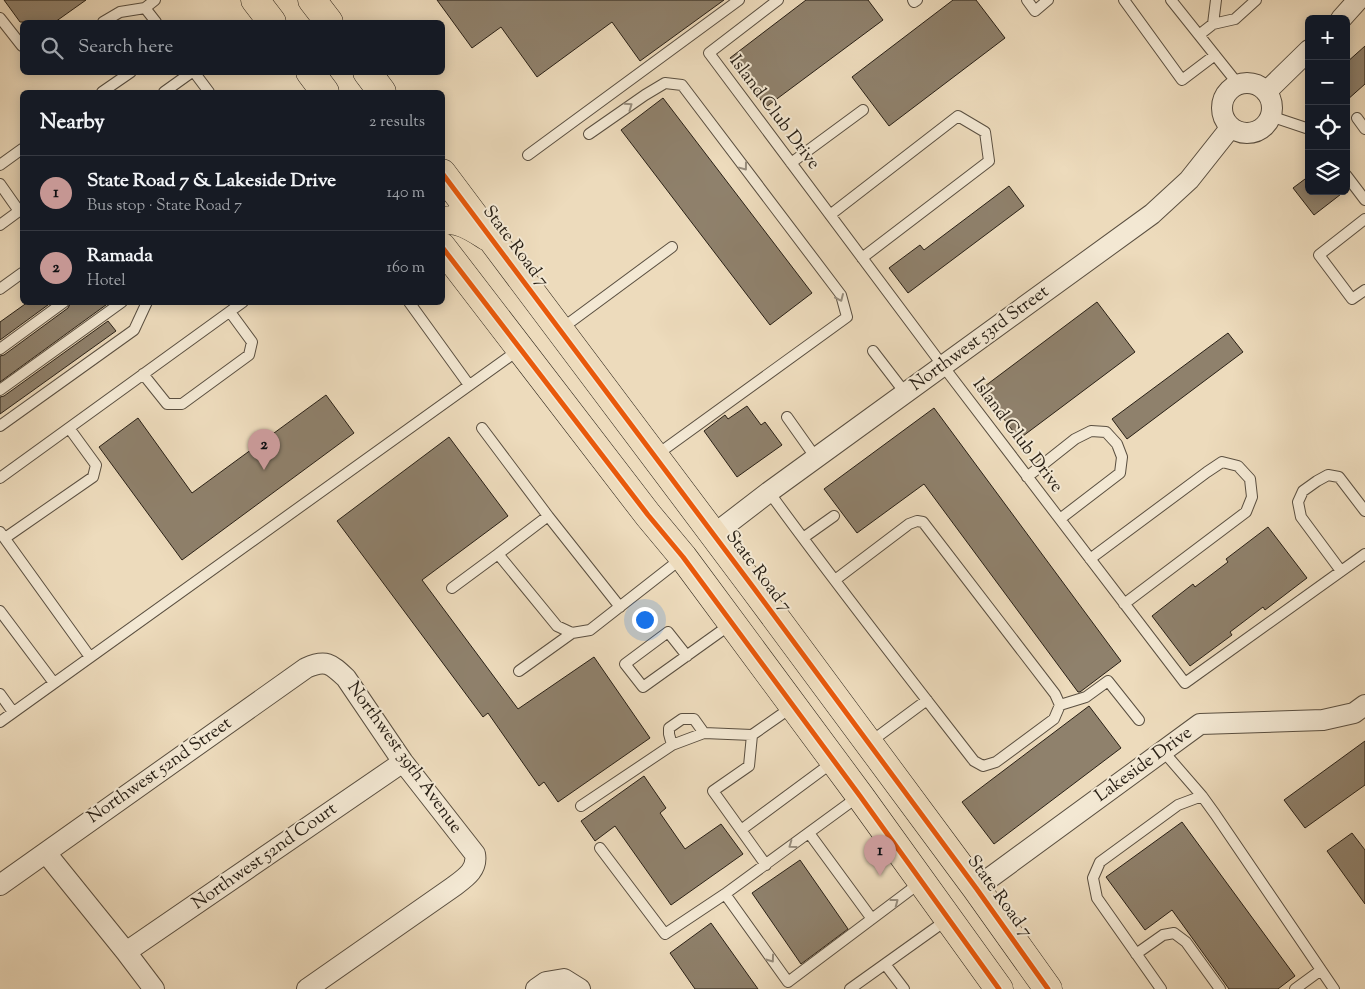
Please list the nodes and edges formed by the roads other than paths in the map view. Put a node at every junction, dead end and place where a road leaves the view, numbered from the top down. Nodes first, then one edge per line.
1 (155, 0) edge
2 (255, 0) edge
3 (312, 0) edge
4 (739, 0) edge
5 (778, 0) edge
6 (1027, 0) edge
7 (1048, 0) edge
8 (1124, 0) edge
9 (1171, 0) edge
10 (1216, 0) edge
11 (1256, 0) edge
12 (1358, 0) edge
13 (145, 8) junction
14 (1345, 15) edge
15 (0, 18) edge
16 (106, 20) edge
17 (154, 20) edge
18 (270, 20) edge
19 (327, 20) edge
20 (1213, 24) junction
21 (1199, 35) junction
22 (20, 43) edge
23 (1305, 54) edge
24 (1215, 55) junction
25 (127, 75) edge
26 (189, 75) edge
27 (195, 75) edge
28 (369, 75) edge
29 (1238, 84) junction
30 (105, 90) edge
31 (167, 90) edge
32 (207, 90) edge
33 (380, 90) edge
34 (1266, 92) junction
35 (863, 110) dead end
36 (1270, 116) junction
37 (1357, 118) dead end
38 (1231, 127) junction
39 (1305, 128) edge
40 (1365, 129) edge
41 (589, 134) dead end
42 (20, 150) edge
43 (528, 155) dead end
44 (791, 163) junction
45 (0, 165) edge
46 (445, 177) edge
47 (1350, 179) edge
48 (0, 184) edge
49 (1365, 200) edge
50 (830, 215) junction
51 (1365, 219) edge
52 (445, 220) edge
53 (0, 225) edge
54 (494, 240) junction
55 (672, 247) dead end
56 (445, 251) edge
57 (862, 258) junction
58 (20, 274) edge
59 (0, 289) edge
60 (1365, 290) edge
61 (60, 305) edge
62 (118, 305) edge
63 (146, 305) edge
64 (239, 305) edge
65 (411, 305) edge
66 (230, 312) junction
67 (560, 330) junction
68 (521, 348) junction
69 (0, 349) edge
70 (873, 351) dead end
71 (944, 366) junction
72 (143, 374) junction
73 (469, 386) junction
74 (0, 390) edge
75 (906, 394) junction
76 (787, 417) dead end
77 (0, 426) edge
78 (69, 428) junction
79 (482, 428) dead end
80 (654, 456) junction
81 (816, 458) junction
82 (1027, 477) junction
83 (0, 478) edge
84 (769, 492) junction
85 (1365, 511) edge
86 (648, 515) junction
87 (548, 516) junction
88 (834, 516) dead end
89 (1060, 519) junction
90 (2, 535) edge
91 (713, 535) junction
92 (803, 538) junction
93 (498, 554) junction
94 (1365, 554) edge
95 (683, 557) junction
96 (1090, 560) junction
97 (1341, 571) junction
98 (835, 580) junction
99 (753, 586) junction
100 (452, 588) dead end
101 (1124, 604) junction
102 (620, 607) junction
103 (0, 611) edge
104 (732, 623) junction
105 (572, 633) junction
106 (687, 656) junction
107 (90, 657) junction
108 (323, 663) joint
109 (519, 671) dead end
110 (54, 683) junction
111 (0, 694) edge
112 (927, 700) junction
113 (1060, 705) junction
114 (1365, 705) edge
115 (793, 706) junction
116 (13, 712) junction
117 (1140, 720) dead end
118 (0, 722) edge
119 (704, 733) junction
120 (752, 735) junction
121 (868, 743) junction
122 (672, 745) junction
123 (1163, 751) junction
124 (834, 761) junction
125 (403, 762) junction
126 (860, 796) junction
127 (1202, 796) junction
128 (581, 806) dead end
129 (741, 830) junction
130 (808, 833) junction
131 (600, 848) dead end
132 (46, 853) junction
133 (766, 865) junction
134 (922, 882) junction
135 (0, 885) edge
136 (976, 888) junction
137 (725, 894) junction
138 (949, 918) junction
139 (872, 919) junction
140 (126, 952) junction
141 (1136, 954) junction
142 (885, 964) junction
143 (1322, 970) junction
144 (572, 984) edge
145 (154, 989) edge
146 (308, 989) edge
147 (536, 989) edge
148 (850, 989) edge
149 (904, 989) edge
150 (999, 989) edge
151 (1048, 989) edge
152 (1161, 989) edge
153 (1220, 989) edge
154 (1294, 989) edge
155 (1334, 989) edge

1 - 13 lane
2 - 18 main road
3 - 19 main road
4 - 43 lane
5 - 44 lane, Island Club Drive
6 - 7 lane
8 - 24 lane
9 - 21 lane
10 - 20 lane
11 - 20 lane
12 - 14 street
13 - 16 lane
13 - 17 lane
15 - 22 lane
20 - 21 lane
21 - 24 lane
23 - 34 street
24 - 29 lane
25 - 30 lane
26 - 31 lane
27 - 32 lane
28 - 33 main road
29 - 34 street
29 - 38 street
34 - 36 street
35 - 44 lane
36 - 38 street
36 - 39 lane
37 - 40 lane
38 - 71 street, Northwest 53rd Street
41 -> 80 lane
42 - 45 lane
44 - 50 lane, Island Club Drive
46 - 54 main road, State Road 7
47 - 49 lane
48 - 53 lane
50 - 57 lane, Island Club Drive
50 - 57 lane
51 - 60 lane
52 - 54 main road
54 - 67 main road, State Road 7
55 - 67 lane
56 - 68 main road
57 - 71 lane, Island Club Drive
58 - 59 lane
61 - 69 lane
62 - 74 lane
63 - 77 lane
64 - 66 lane
65 - 73 lane
66 - 72 lane
66 - 72 lane
67 - 80 main road, State Road 7
68 - 73 lane
68 - 86 main road
70 - 75 lane
71 - 75 street, Northwest 53rd Street
71 - 82 lane, Island Club Drive
72 - 78 lane
73 - 107 lane
75 - 81 street, Northwest 53rd Street
76 - 81 lane
78 - 83 lane
78 - 90 lane
79 - 87 lane
80 - 91 main road, State Road 7
81 - 84 street, Northwest 53rd Street
82 - 89 lane, Island Club Drive
82 - 89 lane
84 - 91 street, Northwest 53rd Street
84 - 92 lane
85 - 97 lane
86 - 91 main road
86 - 95 main road
87 - 93 lane
87 - 102 lane
88 - 92 lane
89 - 96 lane, Island Club Drive
90 - 107 lane
91 - 99 main road, State Road 7
92 - 98 lane
93 - 100 lane
93 - 105 lane
94 - 97 lane, Island Club Drive
95 - 99 main road
95 - 102 lane
95 - 104 main road
96 - 101 lane, Island Club Drive
96 - 101 lane
97 - 101 lane, Island Club Drive
98 - 112 lane
98 - 113 lane
99 - 121 main road, State Road 7
102 - 105 lane
103 - 110 lane
104 - 106 lane
104 - 115 main road
105 - 109 lane
106 - 106 lane
107 - 110 lane
108 - 125 street, Northwest 39th Avenue
108 - 132 street, Northwest 52nd Street
110 - 116 lane
111 - 116 lane
112 - 113 lane
112 - 121 lane
113 - 117 lane
114 - 123 street, Lakeside Drive
115 - 120 lane
115 - 124 main road
116 - 118 lane
119 - 120 lane
119 - 122 lane
119 - 122 lane
120 - 129 lane
121 - 136 main road, State Road 7
122 - 128 lane
123 - 127 lane
123 - 136 street, Lakeside Drive
124 - 126 main road
124 - 129 lane
125 - 140 street, Northwest 52nd Court
125 - 146 street, Northwest 39th Avenue
126 - 130 lane
126 - 134 main road
127 - 141 lane
127 - 143 lane
129 - 133 lane
130 -> 133 lane
130 - 139 lane
131 - 137 lane
132 - 135 street, Northwest 52nd Street
132 - 140 street
133 - 137 lane
134 - 136 main road
134 - 138 main road
139 -> 134 lane
136 - 151 main road, State Road 7
137 -> 139 lane
138 - 142 lane
138 - 150 main road
140 - 145 street
141 - 152 lane
141 - 153 lane
142 - 148 lane
142 - 149 lane
143 - 154 lane
143 - 155 lane
144 - 147 street

